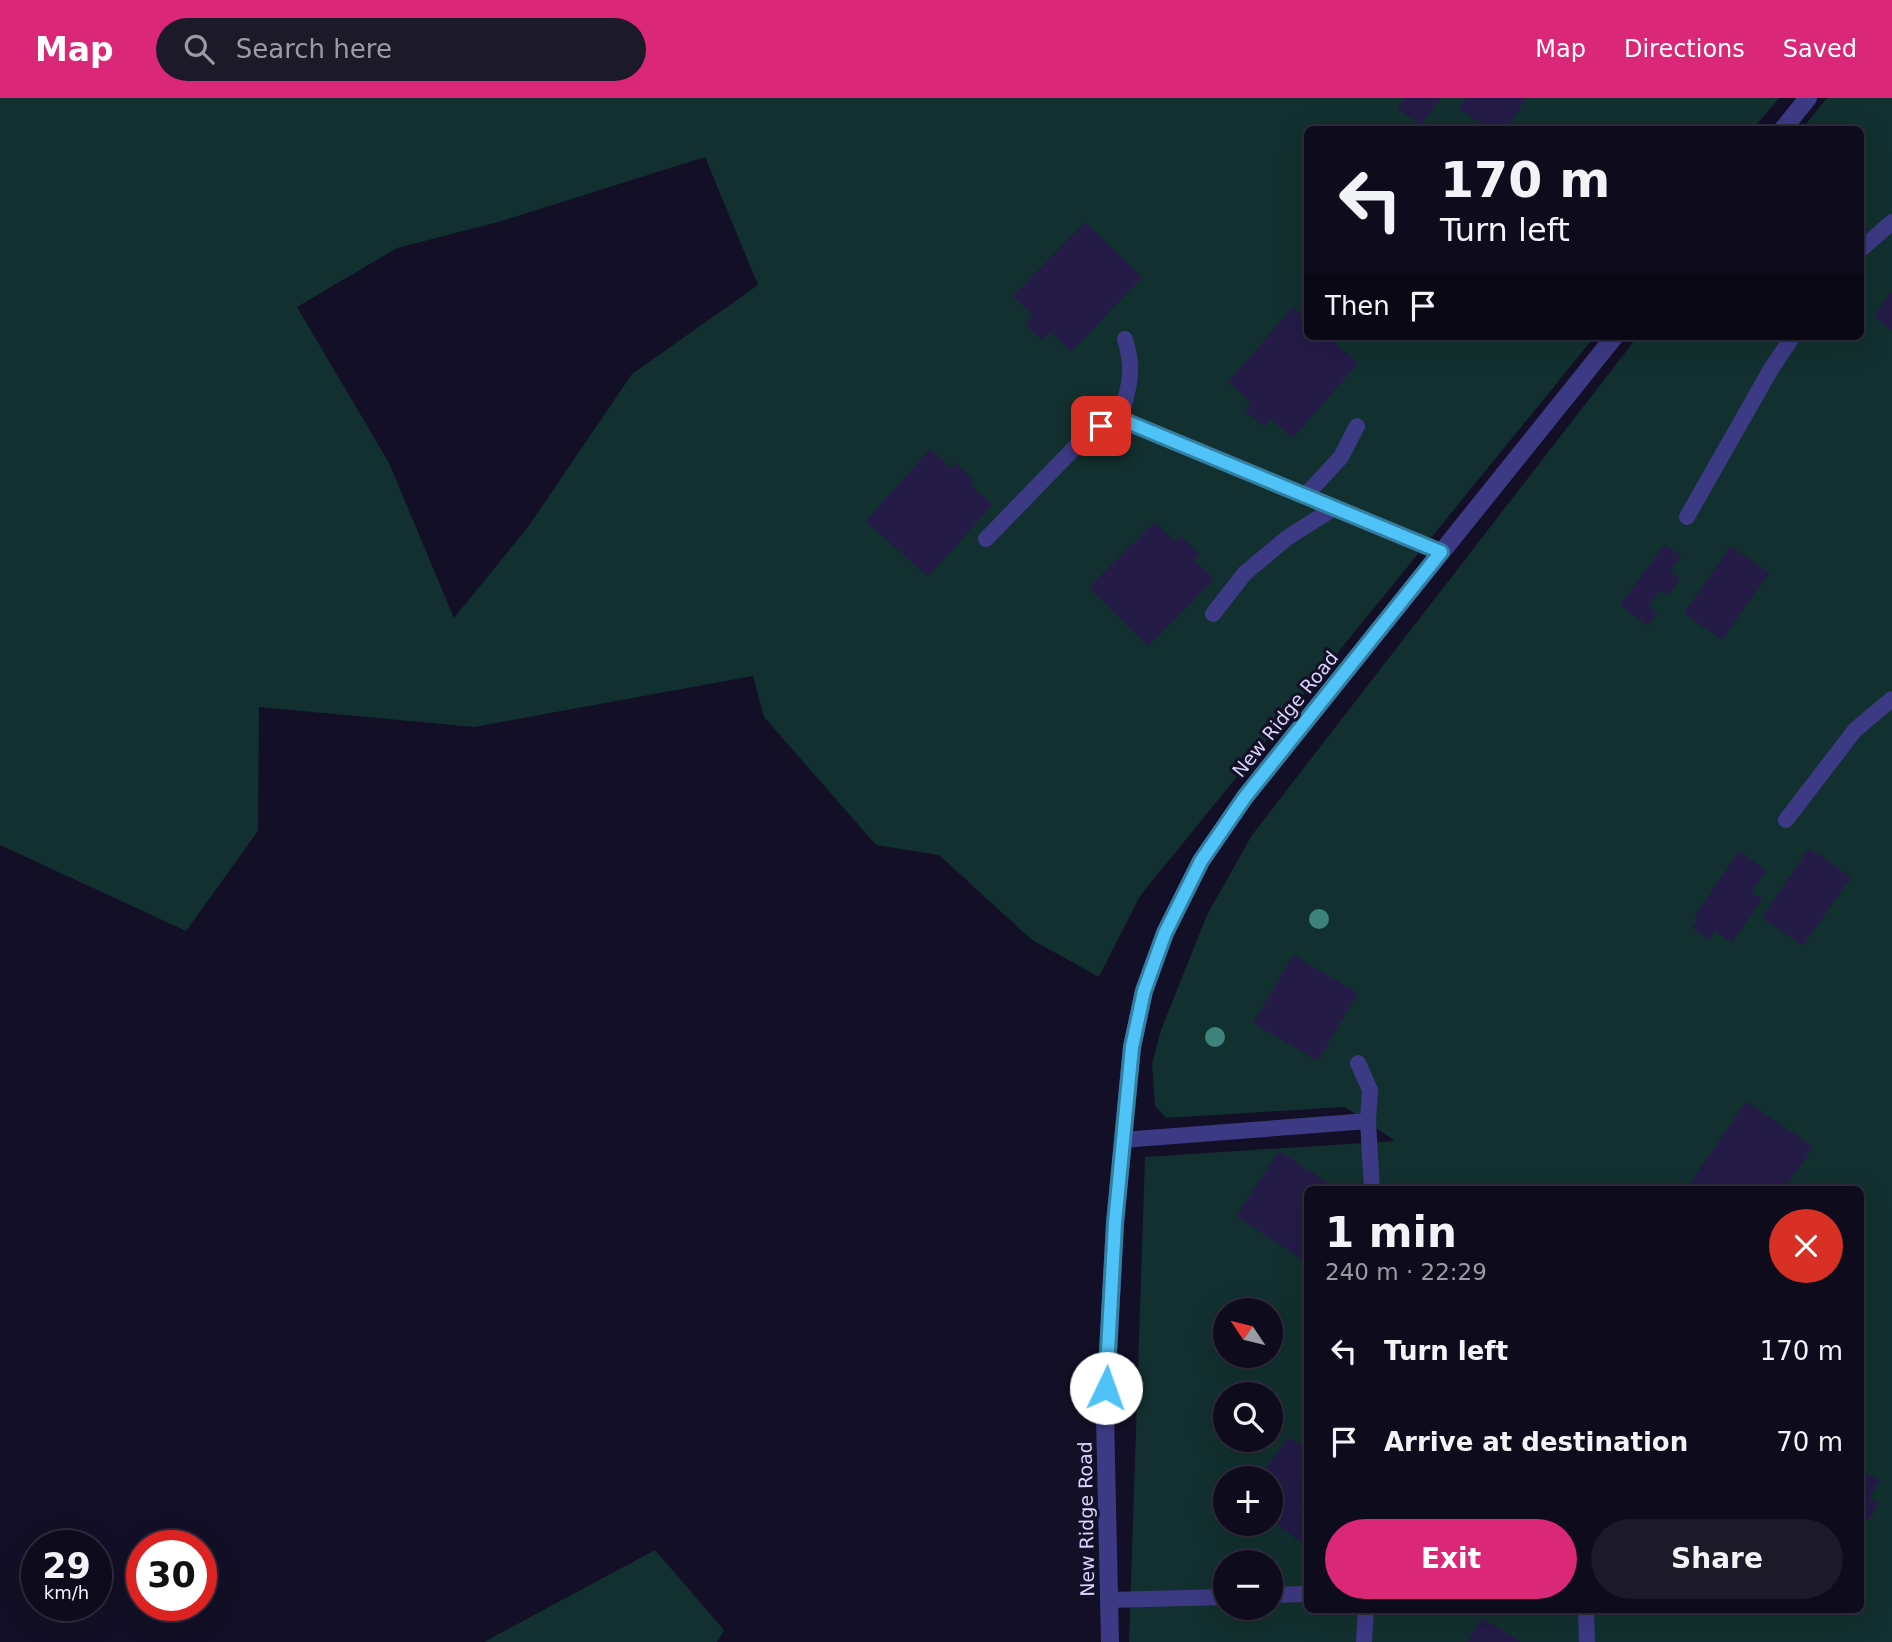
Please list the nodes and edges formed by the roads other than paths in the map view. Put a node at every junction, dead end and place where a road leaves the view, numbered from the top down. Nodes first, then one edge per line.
1 (1808, 98) edge
2 (1785, 126) edge
3 (1892, 222) edge
4 (1864, 246) edge
5 (1125, 339) dead end
6 (1612, 340) edge
7 (1790, 340) edge
8 (1120, 419) junction
9 (1357, 426) dead end
10 (1305, 496) junction
11 (1334, 508) junction
12 (1688, 517) dead end
13 (986, 539) dead end
14 (1441, 552) junction
15 (1213, 614) dead end
16 (1892, 699) edge
17 (1786, 820) dead end
18 (1358, 1063) dead end
19 (1368, 1121) junction
20 (1122, 1140) junction
21 (1372, 1186) edge
22 (1304, 1594) edge
23 (1283, 1595) edge
24 (1213, 1597) edge
25 (1108, 1600) junction
26 (1366, 1613) edge
27 (1586, 1613) edge
28 (1110, 1642) edge
29 (1364, 1642) edge
30 (1587, 1642) edge

1 - 2 street
3 - 4 lane
5 - 8 lane
6 - 14 street, New Ridge Road
7 - 12 lane
8 - 10 lane
8 - 13 lane
9 - 10 lane
10 - 11 lane
11 - 14 lane
11 - 15 lane
14 - 20 street, New Ridge Road
16 - 17 lane
18 - 19 lane
19 - 20 lane
19 - 21 lane
20 - 25 street, New Ridge Road
22 - 23 lane
24 - 25 lane
25 - 28 street, New Ridge Road
26 - 29 lane
27 - 30 lane

